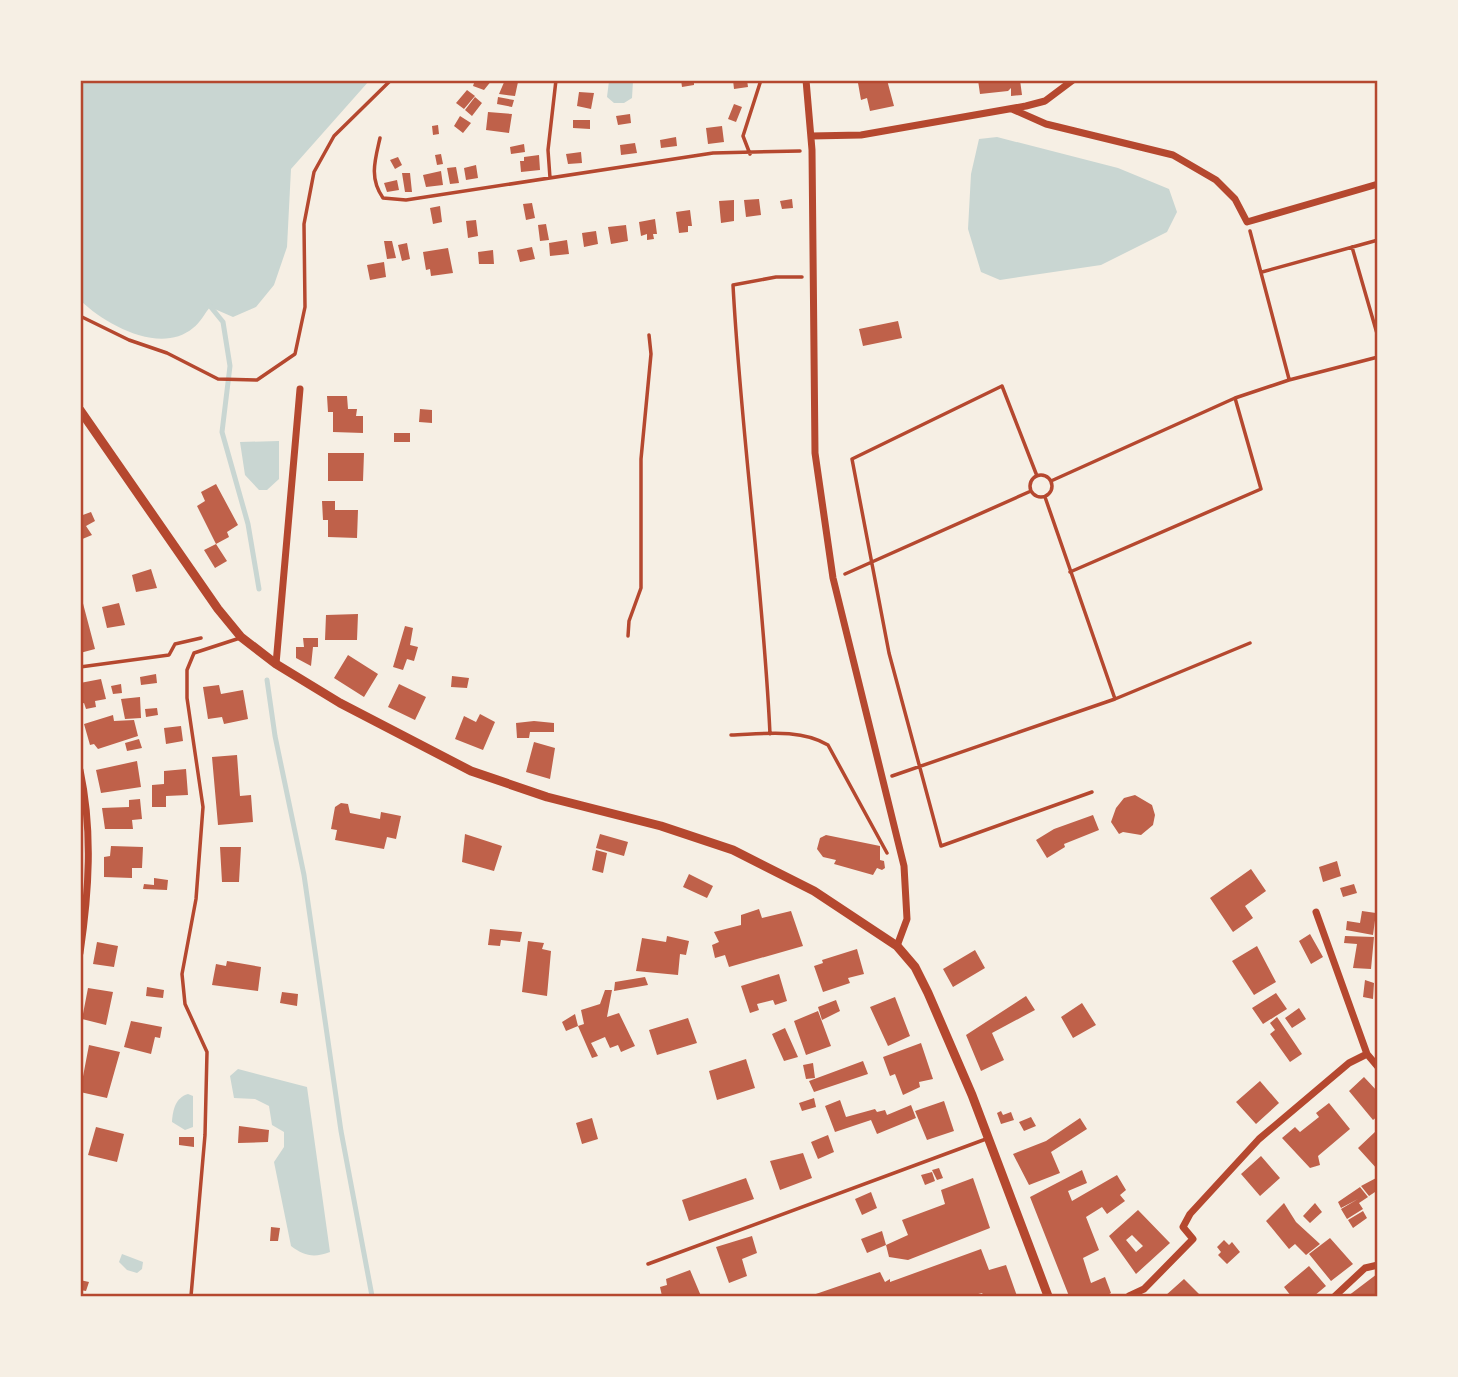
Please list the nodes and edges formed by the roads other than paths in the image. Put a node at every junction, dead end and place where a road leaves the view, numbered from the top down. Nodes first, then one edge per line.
1 (806, 80) edge
2 (1073, 80) edge
3 (1012, 109) junction
4 (811, 136) junction
5 (1377, 184) edge
6 (300, 389) dead end
7 (80, 410) edge
8 (241, 637) junction
9 (276, 664) junction
10 (80, 770) edge
11 (1316, 912) dead end
12 (897, 946) junction
13 (80, 953) edge
14 (1367, 1054) junction
15 (1377, 1067) edge
16 (988, 1139) junction
17 (648, 1264) dead end
18 (1377, 1265) edge
19 (191, 1297) edge
20 (1048, 1297) edge
21 (1129, 1297) edge
22 (1335, 1297) edge

1 - 4 street
2 - 3 street
3 - 4 street
3 - 5 street
4 - 12 street
6 - 9 street
7 - 8 street
8 - 9 street
8 - 19 lane
9 - 12 street
10 - 13 street
11 - 14 street
12 - 16 street
14 - 15 street
14 - 21 street
16 - 17 lane
16 - 20 street
18 - 22 street

